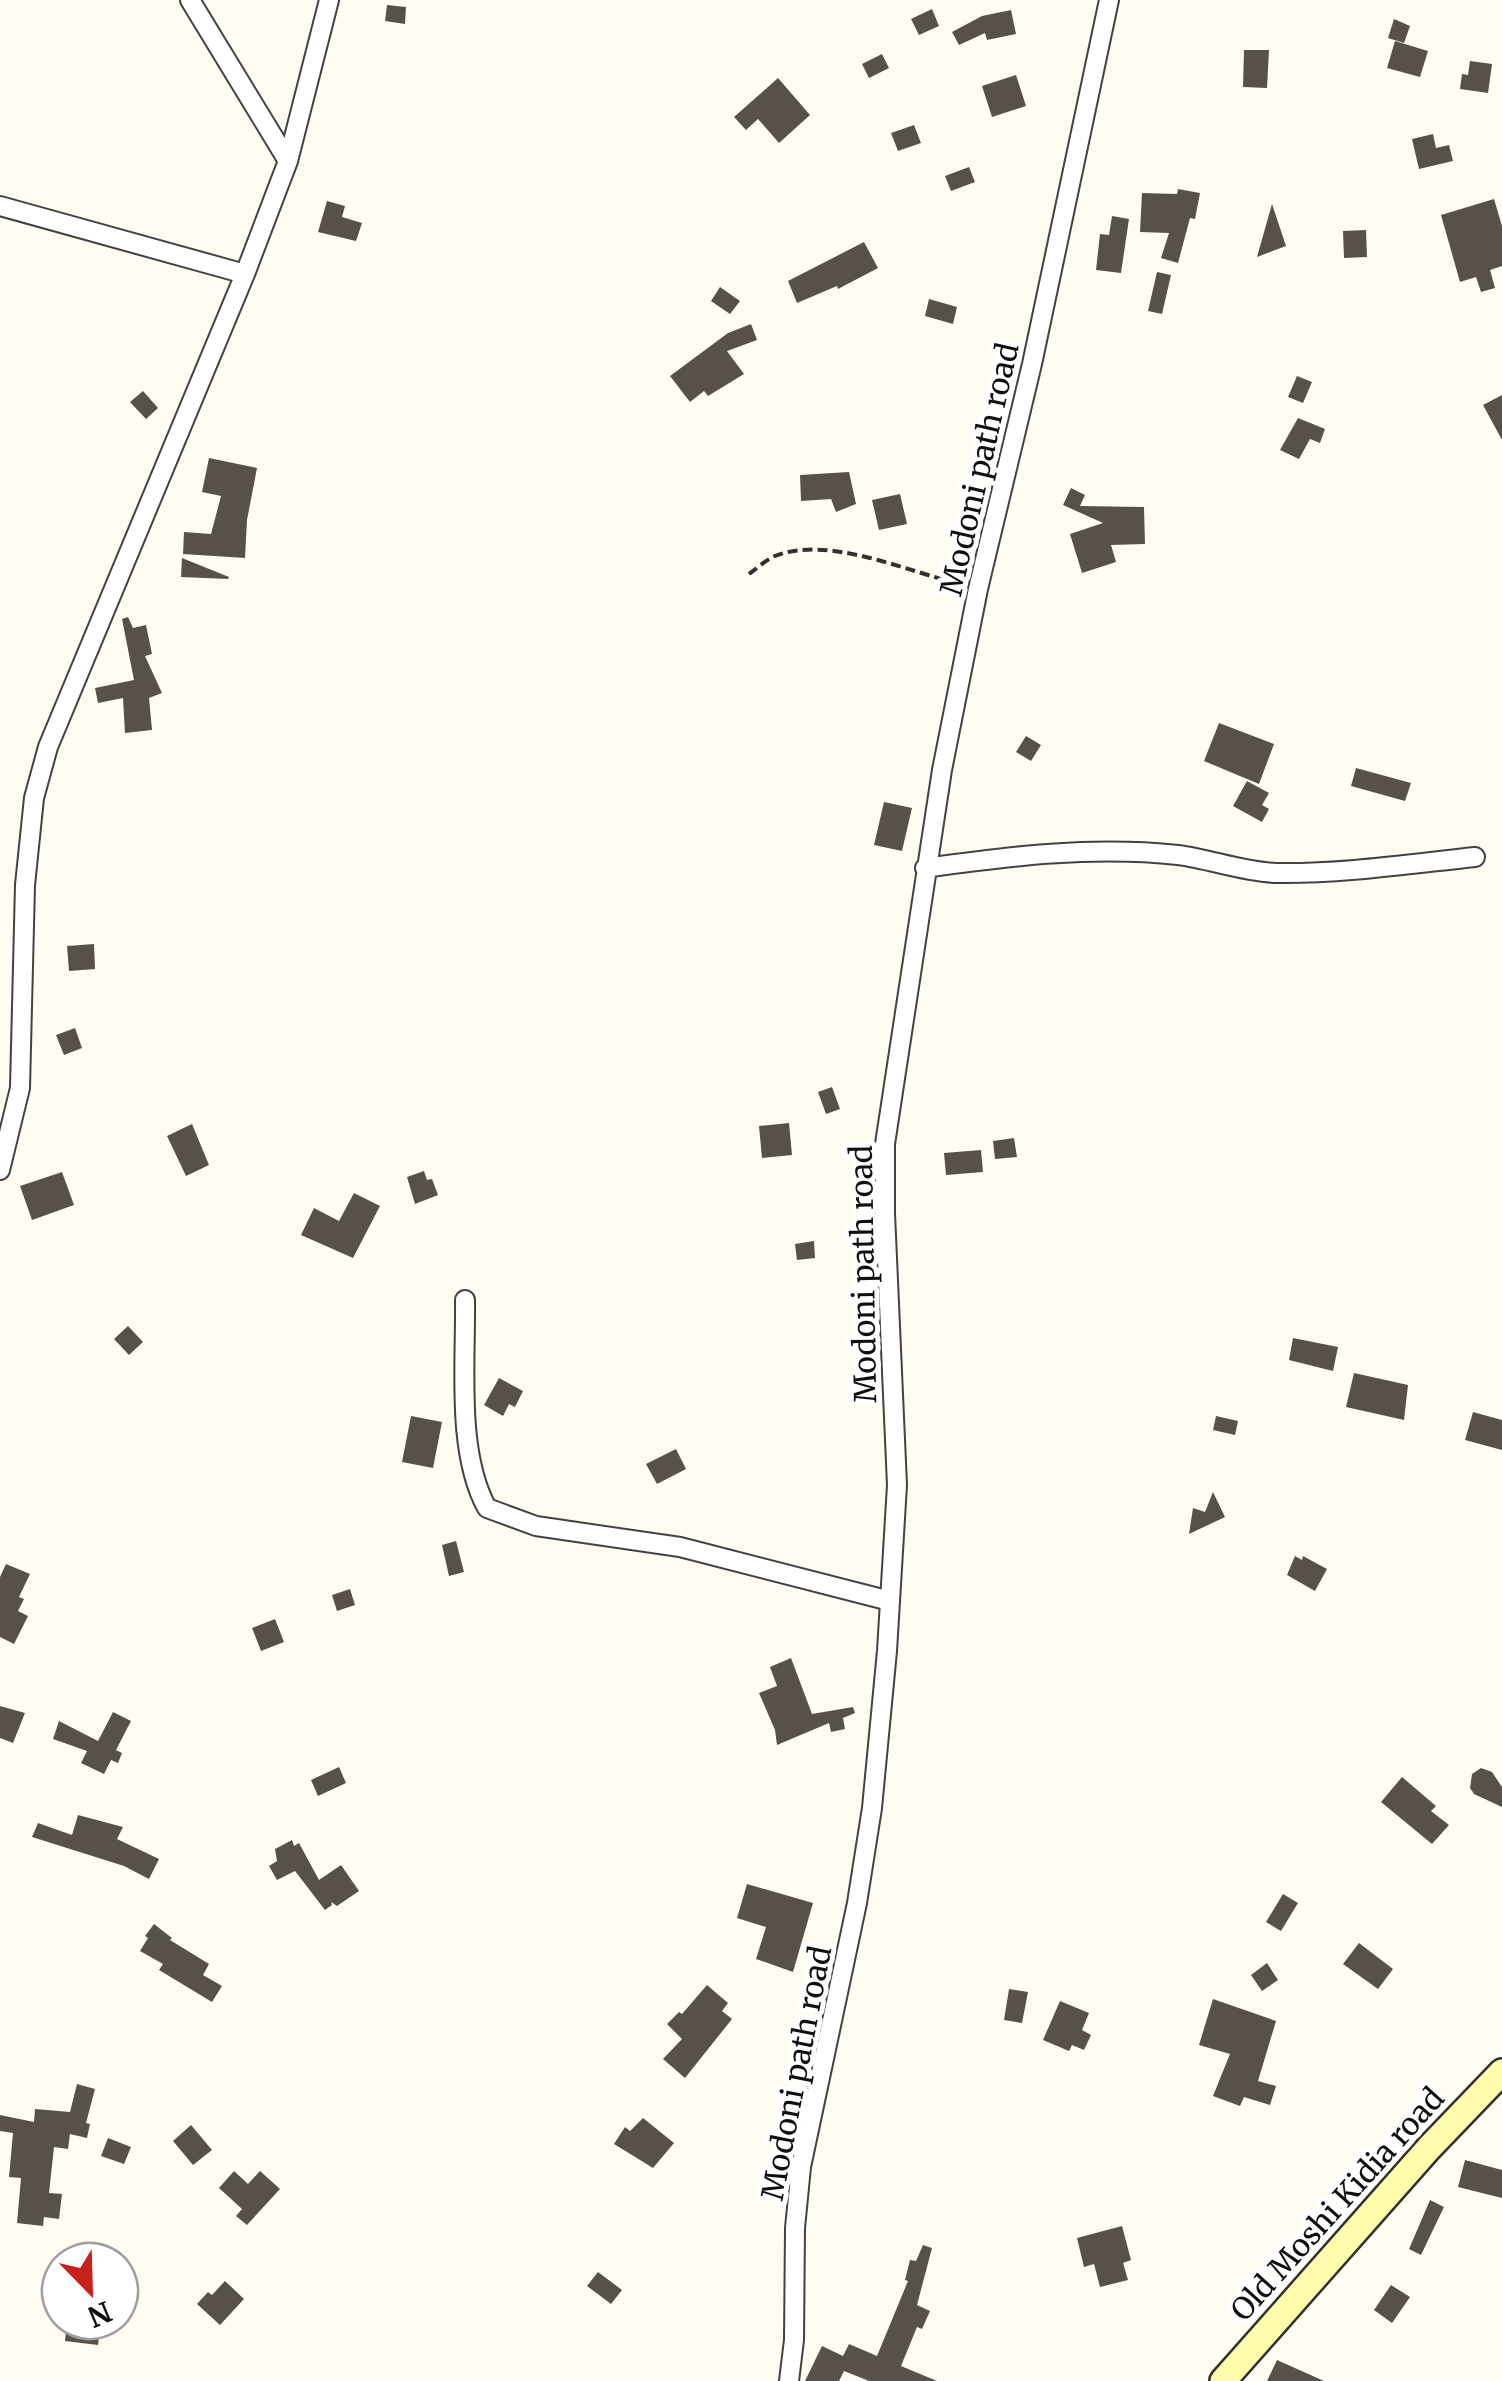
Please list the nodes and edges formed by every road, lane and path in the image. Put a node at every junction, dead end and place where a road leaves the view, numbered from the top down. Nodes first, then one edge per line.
1 (190, 0) edge
2 (329, 0) edge
3 (1108, 0) edge
4 (288, 162) junction
5 (0, 206) edge
6 (245, 274) junction
7 (749, 574) dead end
8 (978, 589) junction
9 (1475, 858) dead end
10 (926, 868) junction
11 (0, 1170) edge
12 (465, 1300) dead end
13 (890, 1601) junction
14 (1502, 2072) edge
15 (789, 2381) edge
16 (1223, 2381) edge

1 - 4 street
2 - 4 street
3 - 8 street, Modoni path road
4 - 6 street
5 - 6 street
6 - 11 street
7 - 8 path
8 - 10 street, Modoni path road
9 - 10 street
10 - 13 street, Modoni path road
12 - 13 street
13 - 15 street, Modoni path road
14 - 16 street, Old Moshi Kidia road

